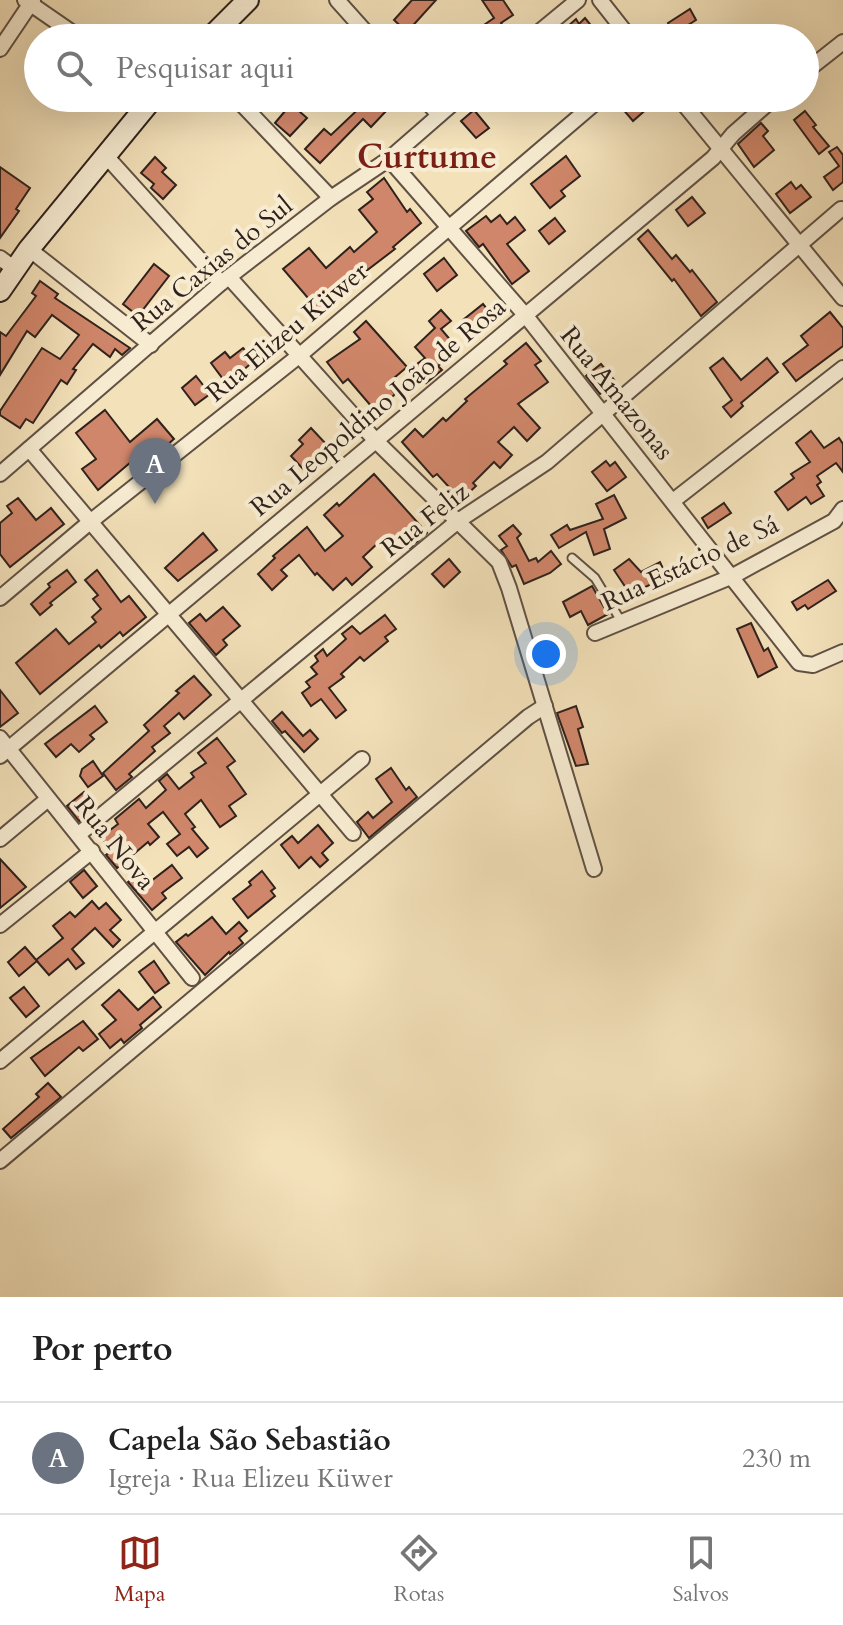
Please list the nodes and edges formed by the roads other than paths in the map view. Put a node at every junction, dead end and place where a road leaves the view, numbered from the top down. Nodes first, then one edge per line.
1 (248, 0) edge
2 (337, 0) edge
3 (578, 0) edge
4 (600, 0) edge
5 (29, 1) edge
6 (61, 24) edge
7 (224, 24) edge
8 (358, 24) edge
9 (549, 24) edge
10 (619, 24) edge
11 (843, 42) edge
12 (0, 49) edge
13 (819, 61) edge
14 (142, 112) edge
15 (249, 112) edge
16 (436, 112) edge
17 (443, 112) edge
18 (584, 112) edge
19 (691, 112) edge
20 (758, 112) edge
21 (439, 115) junction
22 (722, 147) junction
23 (106, 156) junction
24 (389, 159) junction
25 (331, 198) junction
26 (841, 209) dead end
27 (448, 226) junction
28 (801, 244) junction
29 (29, 249) junction
30 (8, 264) edge
31 (225, 280) junction
32 (0, 291) edge
33 (843, 298) edge
34 (526, 316) junction
35 (151, 345) junction
36 (300, 355) junction
37 (843, 368) edge
38 (603, 415) junction
39 (376, 441) junction
40 (29, 449) junction
41 (0, 474) edge
42 (673, 501) junction
43 (843, 509) edge
44 (458, 521) junction
45 (90, 522) junction
46 (572, 558) dead end
47 (733, 576) junction
48 (0, 598) edge
49 (167, 614) junction
50 (621, 622) junction
51 (595, 633) dead end
52 (843, 652) edge
53 (241, 701) junction
54 (545, 706) junction
55 (3, 748) edge
56 (362, 759) dead end
57 (322, 794) junction
58 (48, 799) junction
59 (353, 833) dead end
60 (79, 834) junction
61 (0, 839) edge
62 (92, 851) junction
63 (594, 869) dead end
64 (0, 925) edge
65 (156, 932) junction
66 (192, 978) dead end
67 (0, 1061) edge
68 (0, 1161) edge

1 - 7 street
2 - 8 street
3 - 9 street
4 - 10 street
5 - 6 street
5 - 12 street
11 - 13 street
14 - 23 street
15 - 25 street
16 - 21 street
17 - 21 street, Rua Caxias do Sul
18 - 27 street, Rua Elizeu Küwer
19 - 22 street
20 - 22 street, Rua Leopoldino João de Rosa
21 - 24 street, Rua Caxias do Sul
22 - 28 street
22 - 34 street, Rua Leopoldino João de Rosa
23 - 29 street
23 - 31 street
24 - 25 street, Rua Caxias do Sul
24 - 27 street, Rua Amazonas
25 - 31 street, Rua Caxias do Sul
26 - 28 street, Rua Feliz
27 - 34 street, Rua Amazonas
27 - 36 street, Rua Elizeu Küwer
28 - 33 street
28 - 38 street, Rua Feliz
29 - 30 street
29 - 35 street
30 - 32 street
31 - 35 street, Rua Caxias do Sul
31 - 36 street
34 - 38 street, Rua Amazonas
34 - 39 street, Rua Leopoldino João de Rosa
35 - 40 street, Rua Caxias do Sul
36 - 39 street
36 - 45 street, Rua Elizeu Küwer
37 - 42 street
38 - 42 street, Rua Amazonas
38 - 44 street, Rua Feliz
39 - 44 street
39 - 49 street, Rua Leopoldino João de Rosa
40 - 41 street, Rua Caxias do Sul
40 - 45 street
42 - 47 street, Rua Amazonas
43 - 47 street, Rua Estácio de Sá
44 - 53 street, Rua Feliz
44 - 54 street
45 - 48 street, Rua Elizeu Küwer
45 - 49 street
46 - 50 lane
47 - 50 street, Rua Estácio de Sá
47 - 52 street, Rua Amazonas
49 - 53 street
49 - 55 street, Rua Leopoldino João de Rosa
50 - 51 street, Rua Estácio de Sá
53 - 57 street
53 - 60 street, Rua Feliz
54 - 63 street
54 - 68 street
55 - 58 street, Rua Nova
56 - 57 street
57 - 59 street
57 - 65 street
58 - 60 street, Rua Nova
58 - 61 street
60 - 62 street, Rua Nova
62 - 64 street
62 - 65 street, Rua Nova
65 - 66 street, Rua Nova
65 - 67 street

